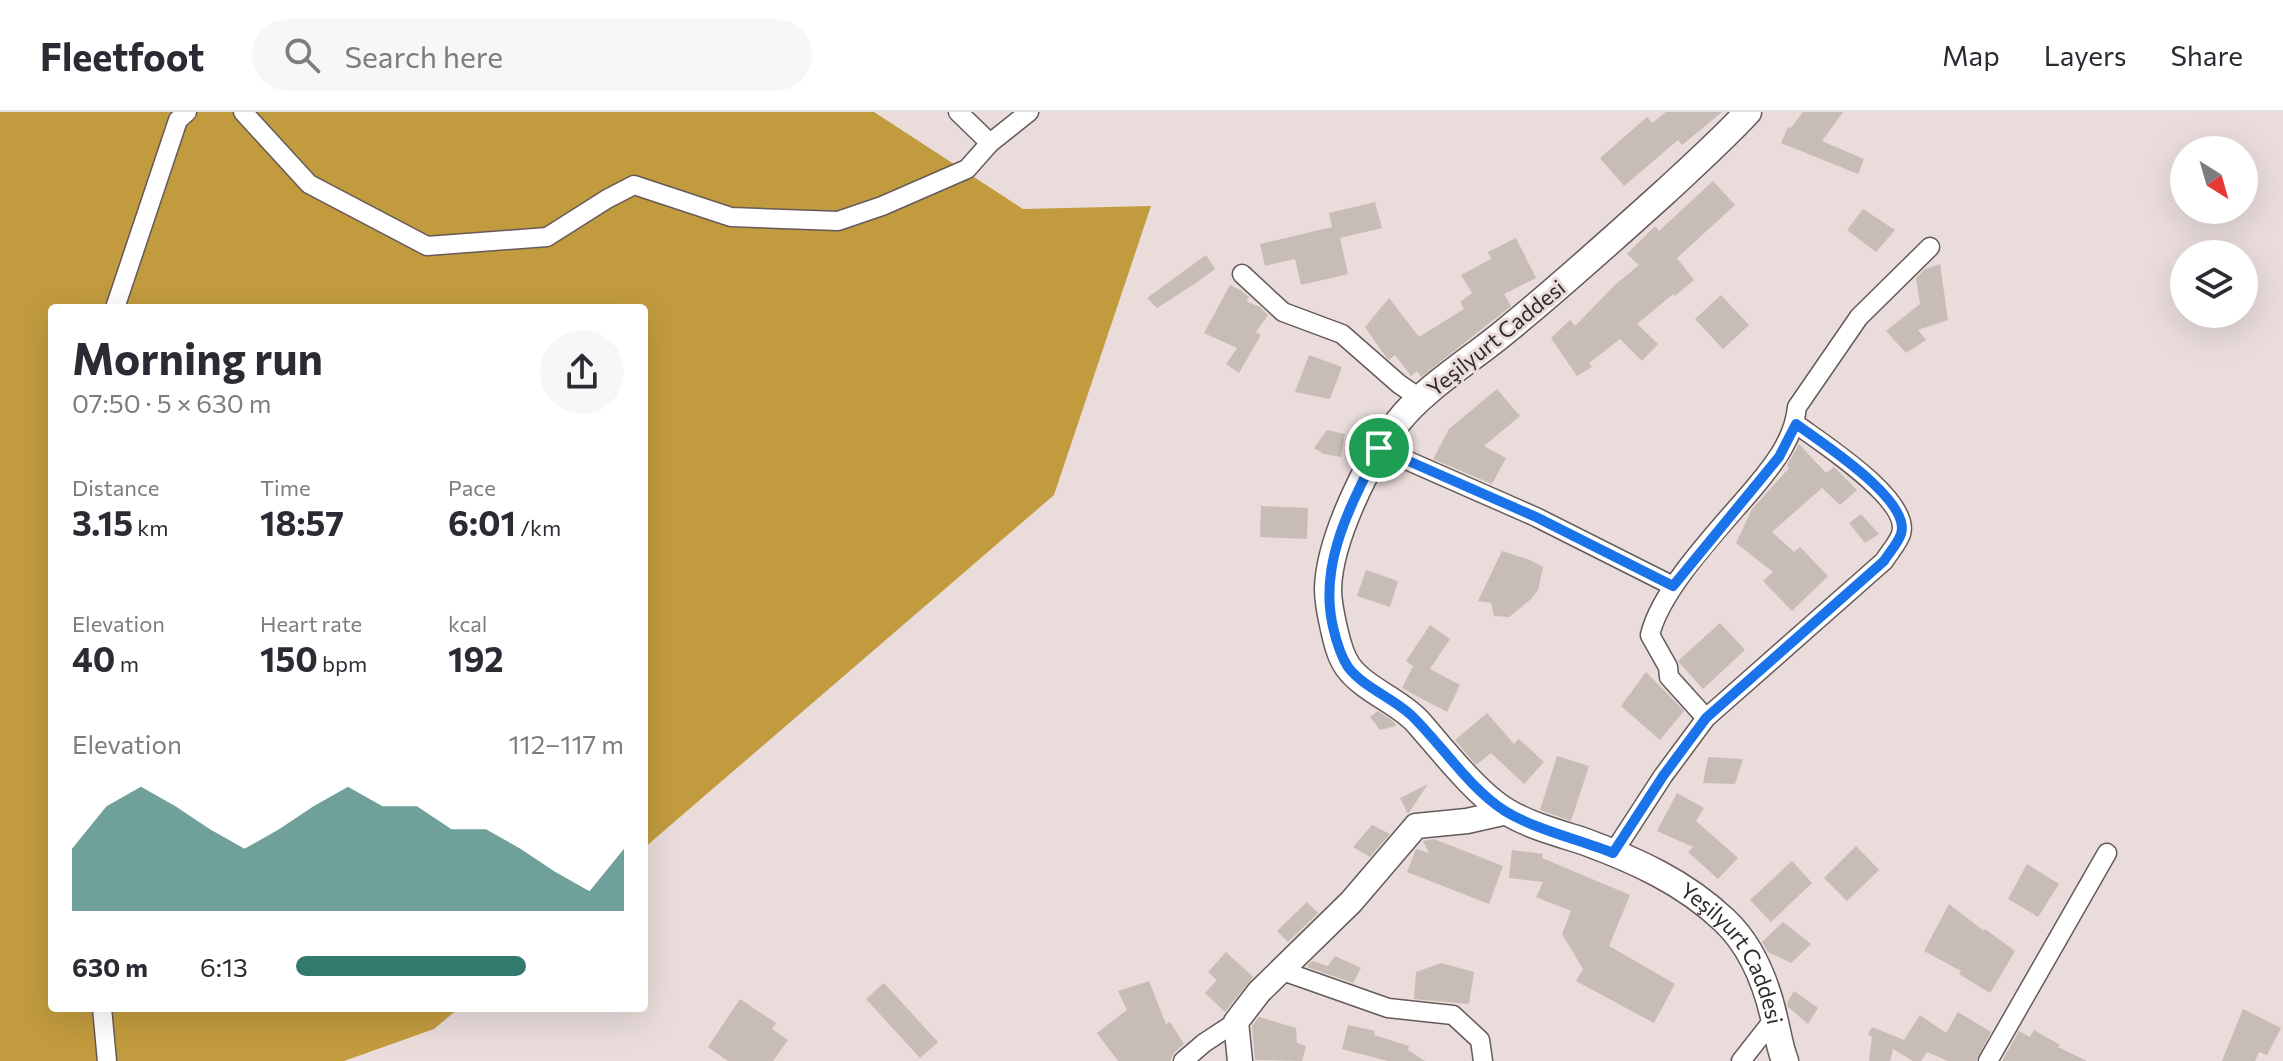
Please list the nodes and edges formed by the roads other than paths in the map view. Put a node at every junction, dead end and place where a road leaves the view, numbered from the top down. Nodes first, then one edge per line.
1 (187, 112) edge
2 (243, 112) edge
3 (958, 112) edge
4 (1029, 112) edge
5 (1748, 112) edge
6 (990, 143) junction
7 (1930, 247) dead end
8 (1242, 274) dead end
9 (116, 304) edge
10 (1421, 399) junction
11 (1796, 424) junction
12 (1379, 448) junction
13 (1673, 586) junction
14 (1706, 718) junction
15 (1507, 812) junction
16 (1613, 853) junction
17 (2107, 853) dead end
18 (1280, 970) junction
19 (102, 1012) edge
20 (1774, 1019) junction
21 (1236, 1022) junction
22 (107, 1061) edge
23 (1183, 1061) edge
24 (1240, 1061) edge
25 (1483, 1061) edge
26 (1741, 1061) edge
27 (1785, 1061) edge
28 (1988, 1061) edge

1 - 9 street
2 - 6 street
3 - 6 street
4 - 6 street
5 - 10 main road, Yeşilyurt Caddesi
7 - 11 street
8 - 10 street
10 - 12 main road, Yeşilyurt Caddesi
11 - 13 street
11 - 14 street
12 - 13 street
12 - 15 main road, Yeşilyurt Caddesi
13 - 14 street
14 - 16 street
15 - 16 main road, Yeşilyurt Caddesi
15 - 18 street
16 - 20 main road, Yeşilyurt Caddesi
17 - 28 street
18 - 21 street
18 - 25 street
19 - 22 street
20 - 26 street
20 - 27 main road, Yeşilyurt Caddesi
21 - 23 street
21 - 24 street

